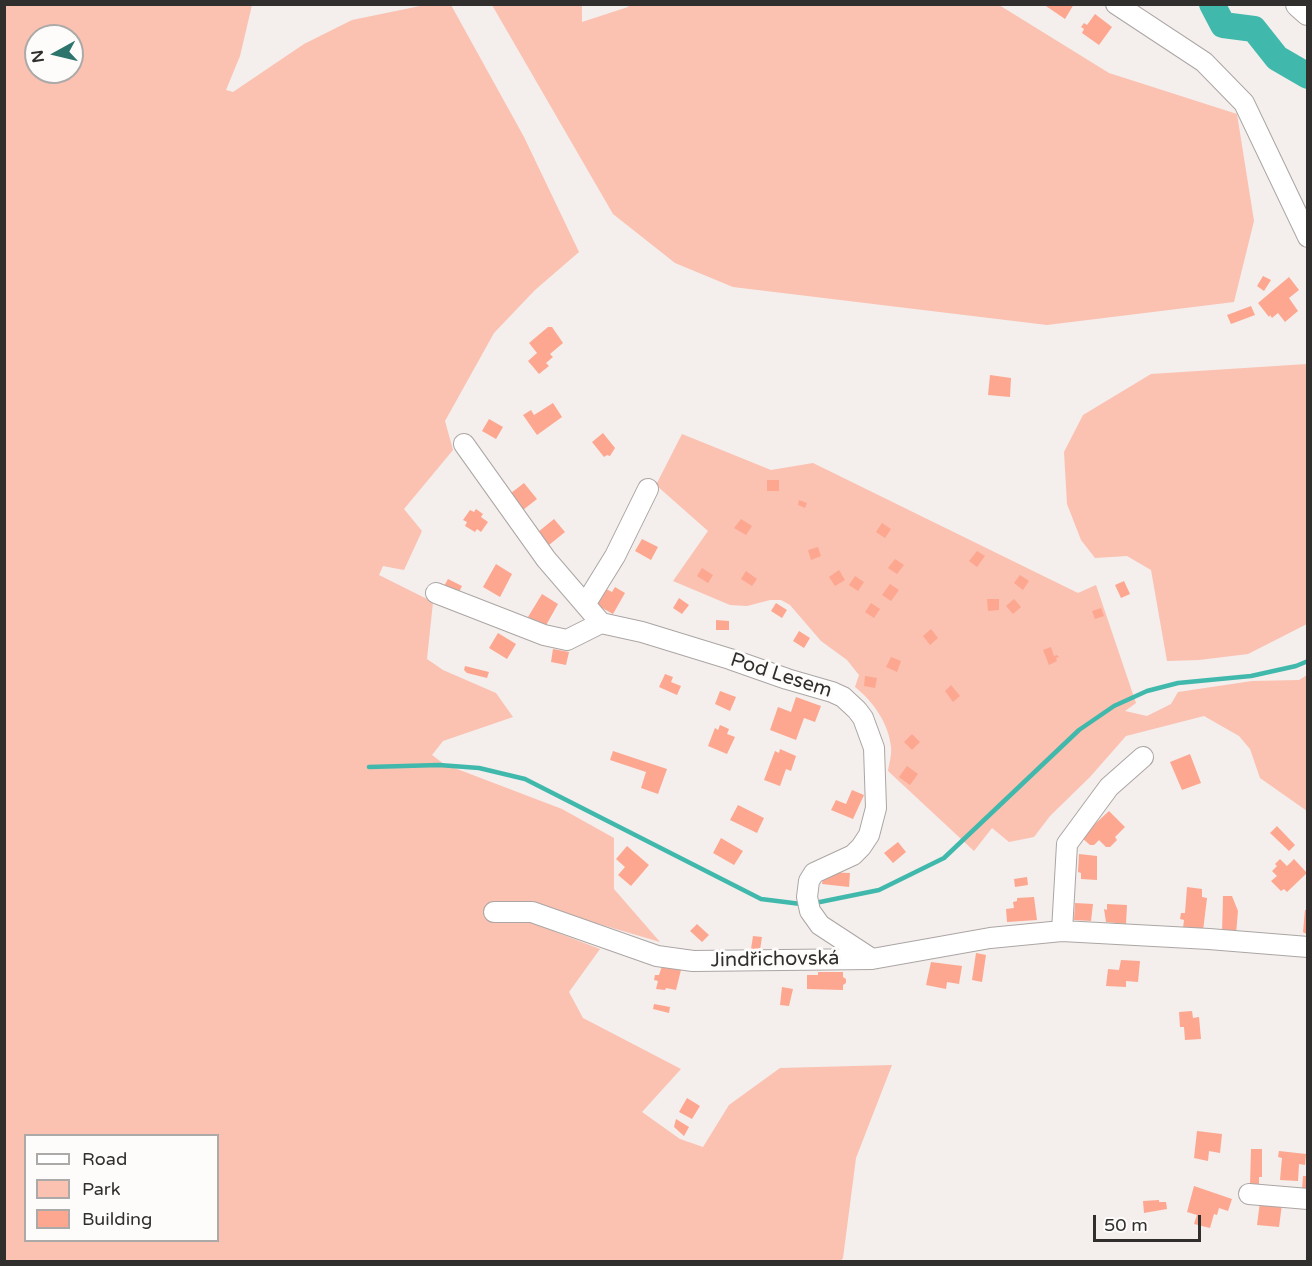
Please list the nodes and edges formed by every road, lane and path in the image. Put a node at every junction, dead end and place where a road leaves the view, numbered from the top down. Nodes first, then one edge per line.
1 (1116, 4) edge
2 (1299, 4) edge
3 (1308, 12) edge
4 (1308, 237) edge
5 (464, 444) dead end
6 (648, 489) dead end
7 (436, 593) dead end
8 (586, 603) junction
9 (601, 623) junction
10 (1143, 757) dead end
11 (494, 912) dead end
12 (1062, 931) junction
13 (1308, 947) edge
14 (872, 959) junction
15 (1250, 1194) dead end
16 (1308, 1199) edge

1 - 4 street
2 - 3 main road
5 - 8 street
6 - 8 street
7 - 9 street
8 - 9 street
9 - 14 street, Pod Lesem
10 - 12 street
11 - 14 street, Jindřichovská
12 - 13 street, Jindřichovská
12 - 14 street, Jindřichovská
15 - 16 street

